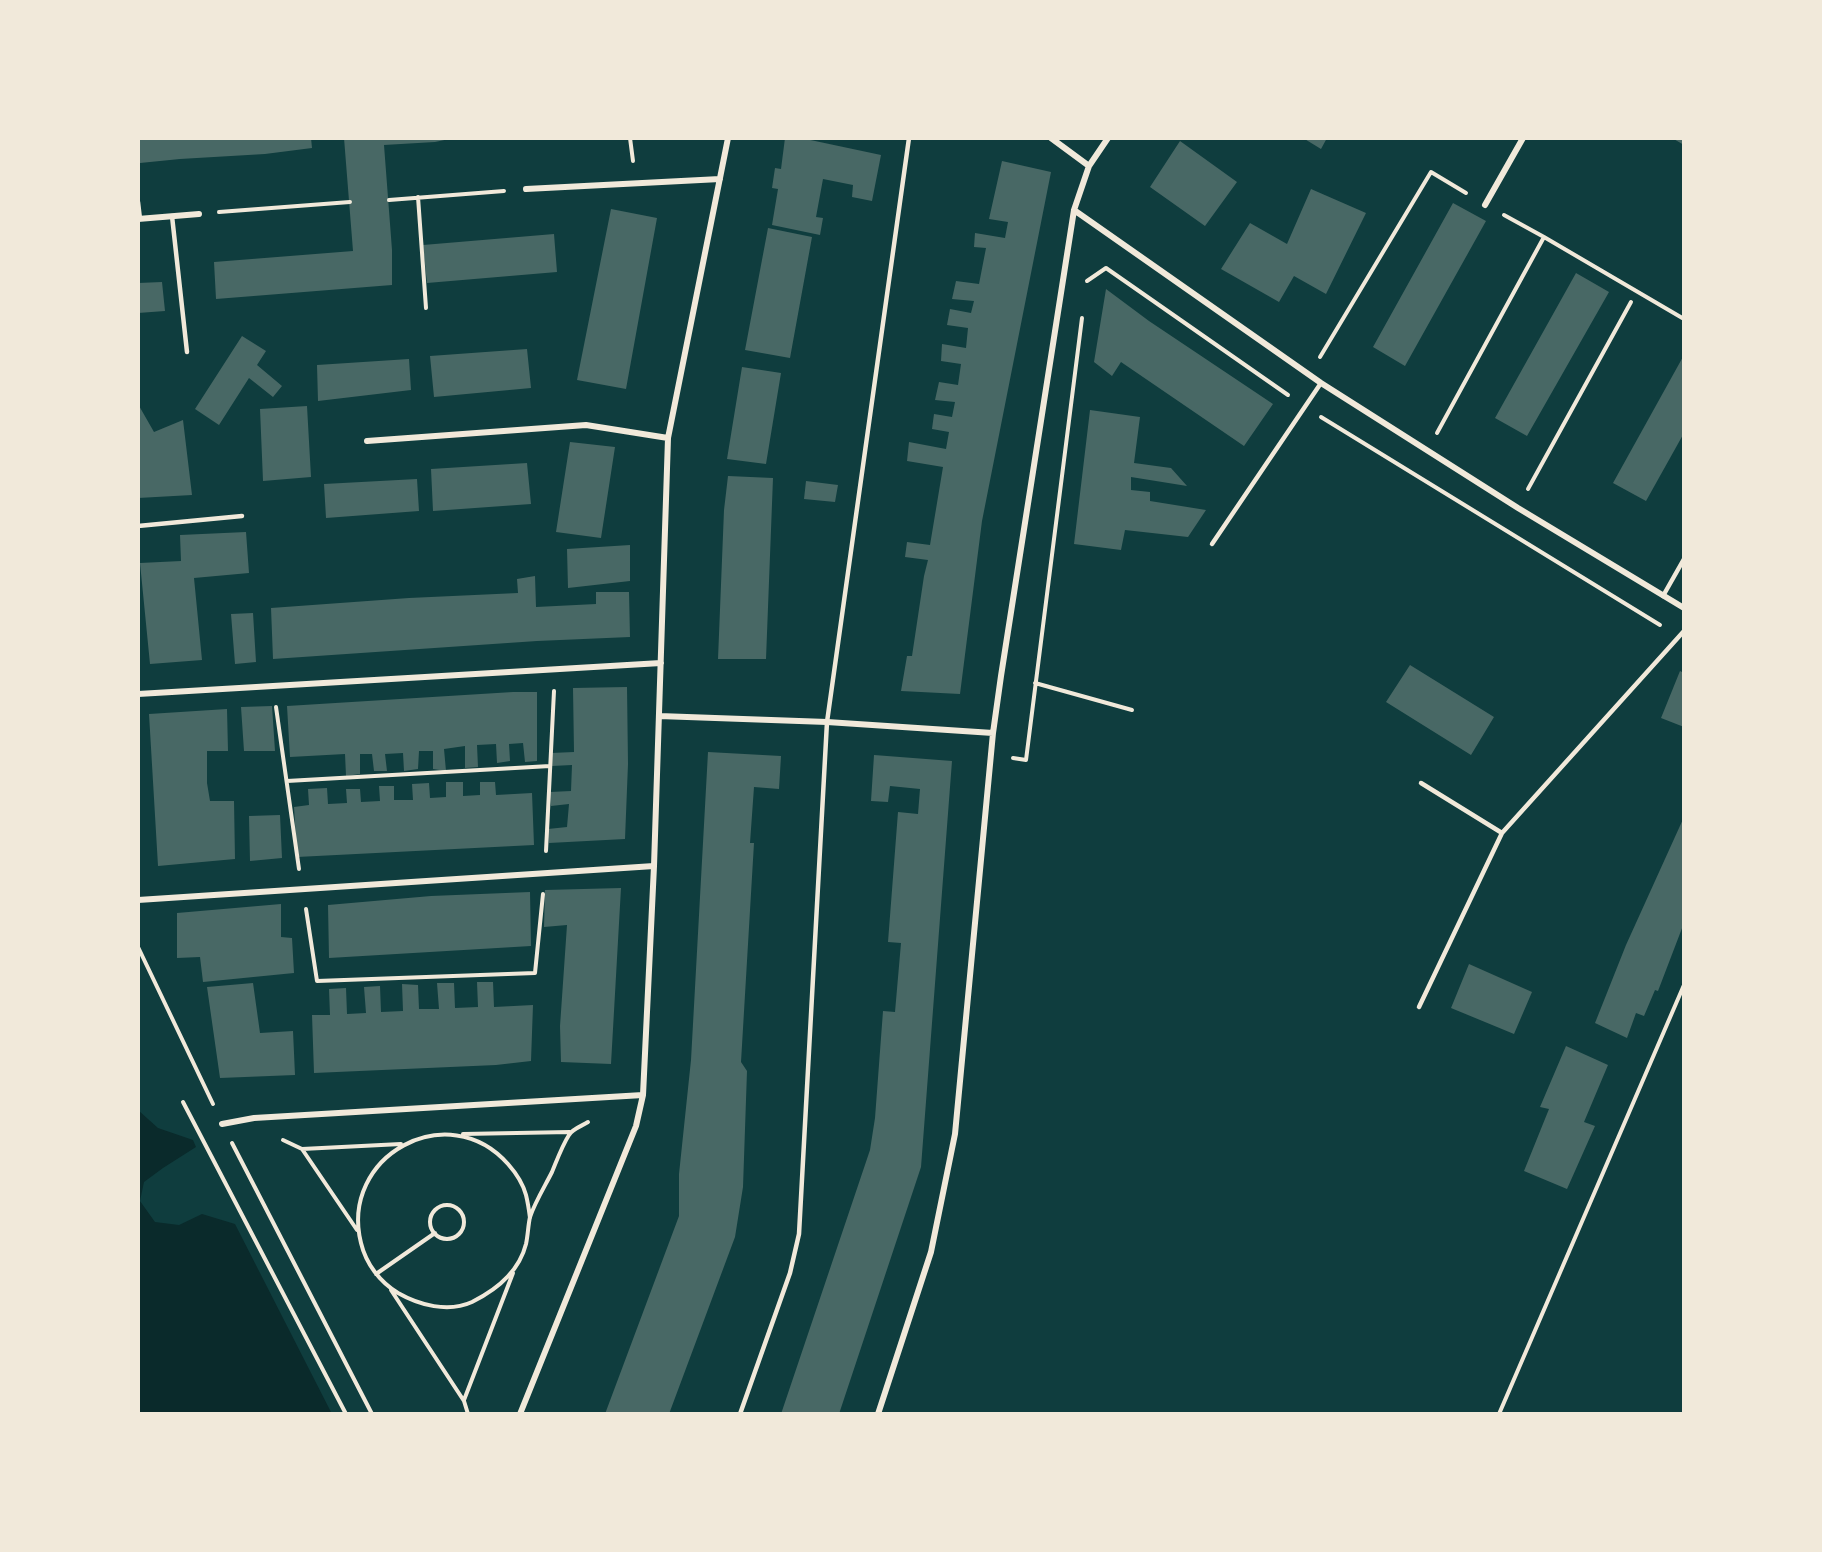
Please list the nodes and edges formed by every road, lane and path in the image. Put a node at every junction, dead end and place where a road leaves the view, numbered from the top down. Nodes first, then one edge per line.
1 (728, 138) edge
2 (909, 138) edge
3 (1051, 138) edge
4 (1108, 138) edge
5 (1523, 138) edge
6 (1089, 166) junction
7 (720, 179) junction
8 (526, 189) joint
9 (418, 197) junction
10 (389, 200) dead end
11 (138, 202) edge
12 (350, 202) dead end
13 (1485, 205) junction
14 (1074, 210) junction
15 (199, 214) joint
16 (172, 216) junction
17 (139, 219) edge
18 (1544, 237) junction
19 (1631, 302) dead end
20 (426, 308) dead end
21 (1684, 319) edge
22 (187, 351) dead end
23 (1309, 375) junction
24 (1321, 383) junction
25 (668, 438) junction
26 (367, 441) dead end
27 (1429, 450) junction
28 (1518, 508) junction
29 (242, 516) dead end
30 (138, 526) edge
31 (1212, 544) dead end
32 (1684, 559) edge
33 (1663, 596) junction
34 (1684, 608) edge
35 (1684, 631) edge
36 (661, 663) junction
37 (273, 686) junction
38 (138, 694) edge
39 (1132, 710) dead end
40 (659, 716) junction
41 (827, 722) junction
42 (993, 733) junction
43 (990, 756) junction
44 (550, 766) dead end
45 (287, 781) junction
46 (1421, 783) dead end
47 (1502, 833) junction
48 (654, 866) junction
49 (302, 889) junction
50 (138, 900) edge
51 (138, 947) edge
52 (1684, 985) edge
53 (1419, 1007) dead end
54 (643, 1095) junction
55 (613, 1096) junction
56 (183, 1102) dead end
57 (254, 1118) junction
58 (222, 1124) junction
59 (570, 1132) junction
60 (456, 1134) junction
61 (402, 1144) junction
62 (302, 1149) junction
63 (530, 1218) junction
64 (358, 1230) junction
65 (435, 1233) junction
66 (513, 1271) junction
67 (376, 1274) junction
68 (389, 1288) junction
69 (464, 1401) junction
70 (346, 1414) edge
71 (372, 1414) edge
72 (468, 1414) edge
73 (520, 1414) edge
74 (740, 1414) edge
75 (878, 1414) edge
76 (1499, 1414) edge

1 - 7 street
2 - 41 lane
3 - 6 street
4 - 6 street
5 - 13 street
6 - 14 street
7 - 8 street
7 - 25 street
8 - 9 path
9 - 10 path
9 - 20 path
11 - 17 lane
12 - 15 path
13 - 18 path
13 - 23 path
14 - 23 street
14 - 42 street
15 - 16 street
16 - 17 street
16 - 22 lane
18 - 21 path
18 - 27 path
19 - 28 path
23 - 24 street
24 - 27 street
24 - 31 lane
25 - 26 street
25 - 36 street
27 - 28 street
28 - 33 street
29 - 30 lane
32 - 33 lane
33 - 34 street
35 - 47 lane
36 - 37 street
36 - 40 street
37 - 38 street
37 - 45 path
39 - 43 path
40 - 41 street
40 - 48 street
41 - 42 street
41 - 74 lane
42 - 43 street
43 - 75 street
44 - 45 path
45 - 49 path
46 - 47 lane
47 - 53 lane
48 - 49 street
48 - 54 street
49 - 50 street
51 - 58 path
52 - 76 path
54 - 55 street
54 - 73 street
55 - 57 street
55 - 59 path
56 - 70 path
57 - 58 street
57 - 62 path
58 - 71 path
59 - 60 path
59 - 63 path
60 - 61 path
60 - 63 path
61 - 62 path
61 - 64 path
62 - 64 path
63 - 66 path
64 - 67 path
65 - 65 path
65 - 67 path
66 - 68 path
66 - 69 path
67 - 68 path
68 - 69 path
69 - 72 path

